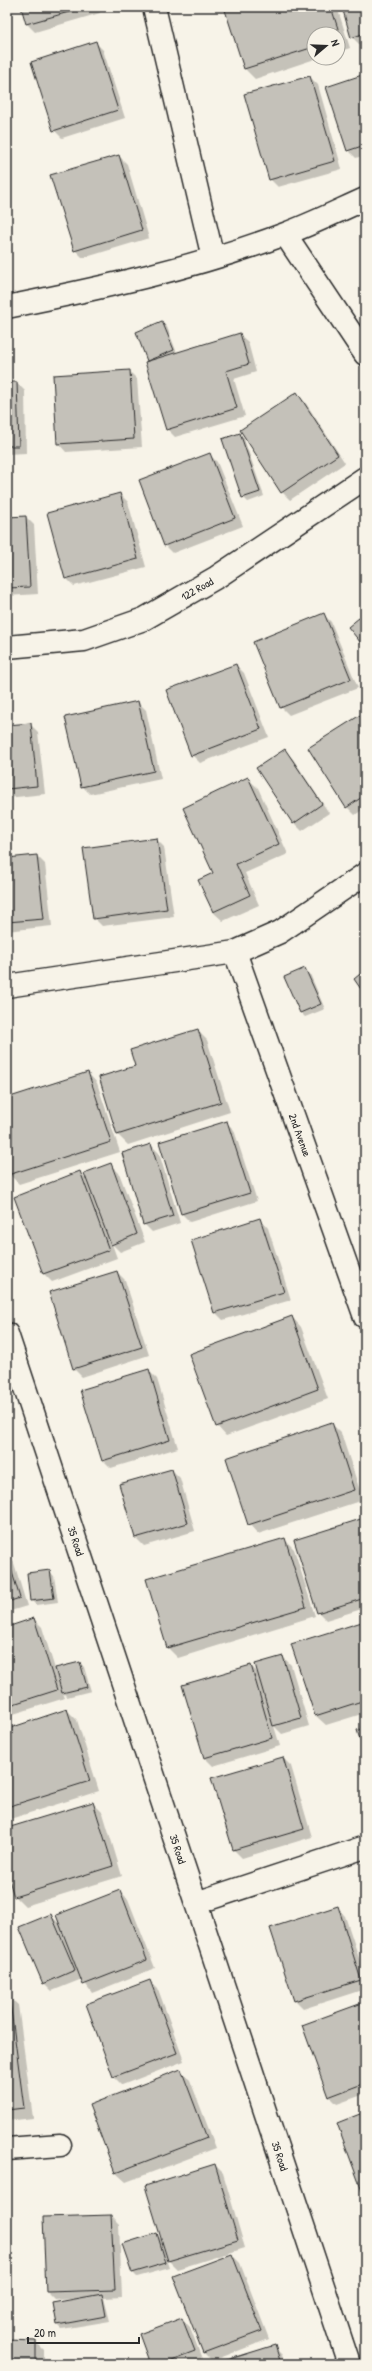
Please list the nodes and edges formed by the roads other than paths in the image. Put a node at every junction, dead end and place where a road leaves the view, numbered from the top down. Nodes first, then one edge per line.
1 (154, 7) edge
2 (365, 199) edge
3 (285, 234) junction
4 (213, 258) junction
5 (7, 307) edge
6 (365, 354) edge
7 (365, 478) edge
8 (7, 647) edge
9 (365, 874) edge
10 (236, 952) junction
11 (7, 986) edge
12 (365, 1317) edge
13 (7, 1334) edge
14 (365, 1847) edge
15 (196, 1903) junction
16 (60, 2145) dead end
17 (7, 2149) edge
18 (349, 2364) edge

1 - 4 street
2 - 3 street
3 - 4 street
3 - 6 street
4 - 5 street
7 - 8 street, 122 Road
9 - 10 street
10 - 11 street
10 - 12 street, 2nd Avenue
13 - 15 street, 35 Road
14 - 15 street
15 - 18 street, 35 Road
16 - 17 street

